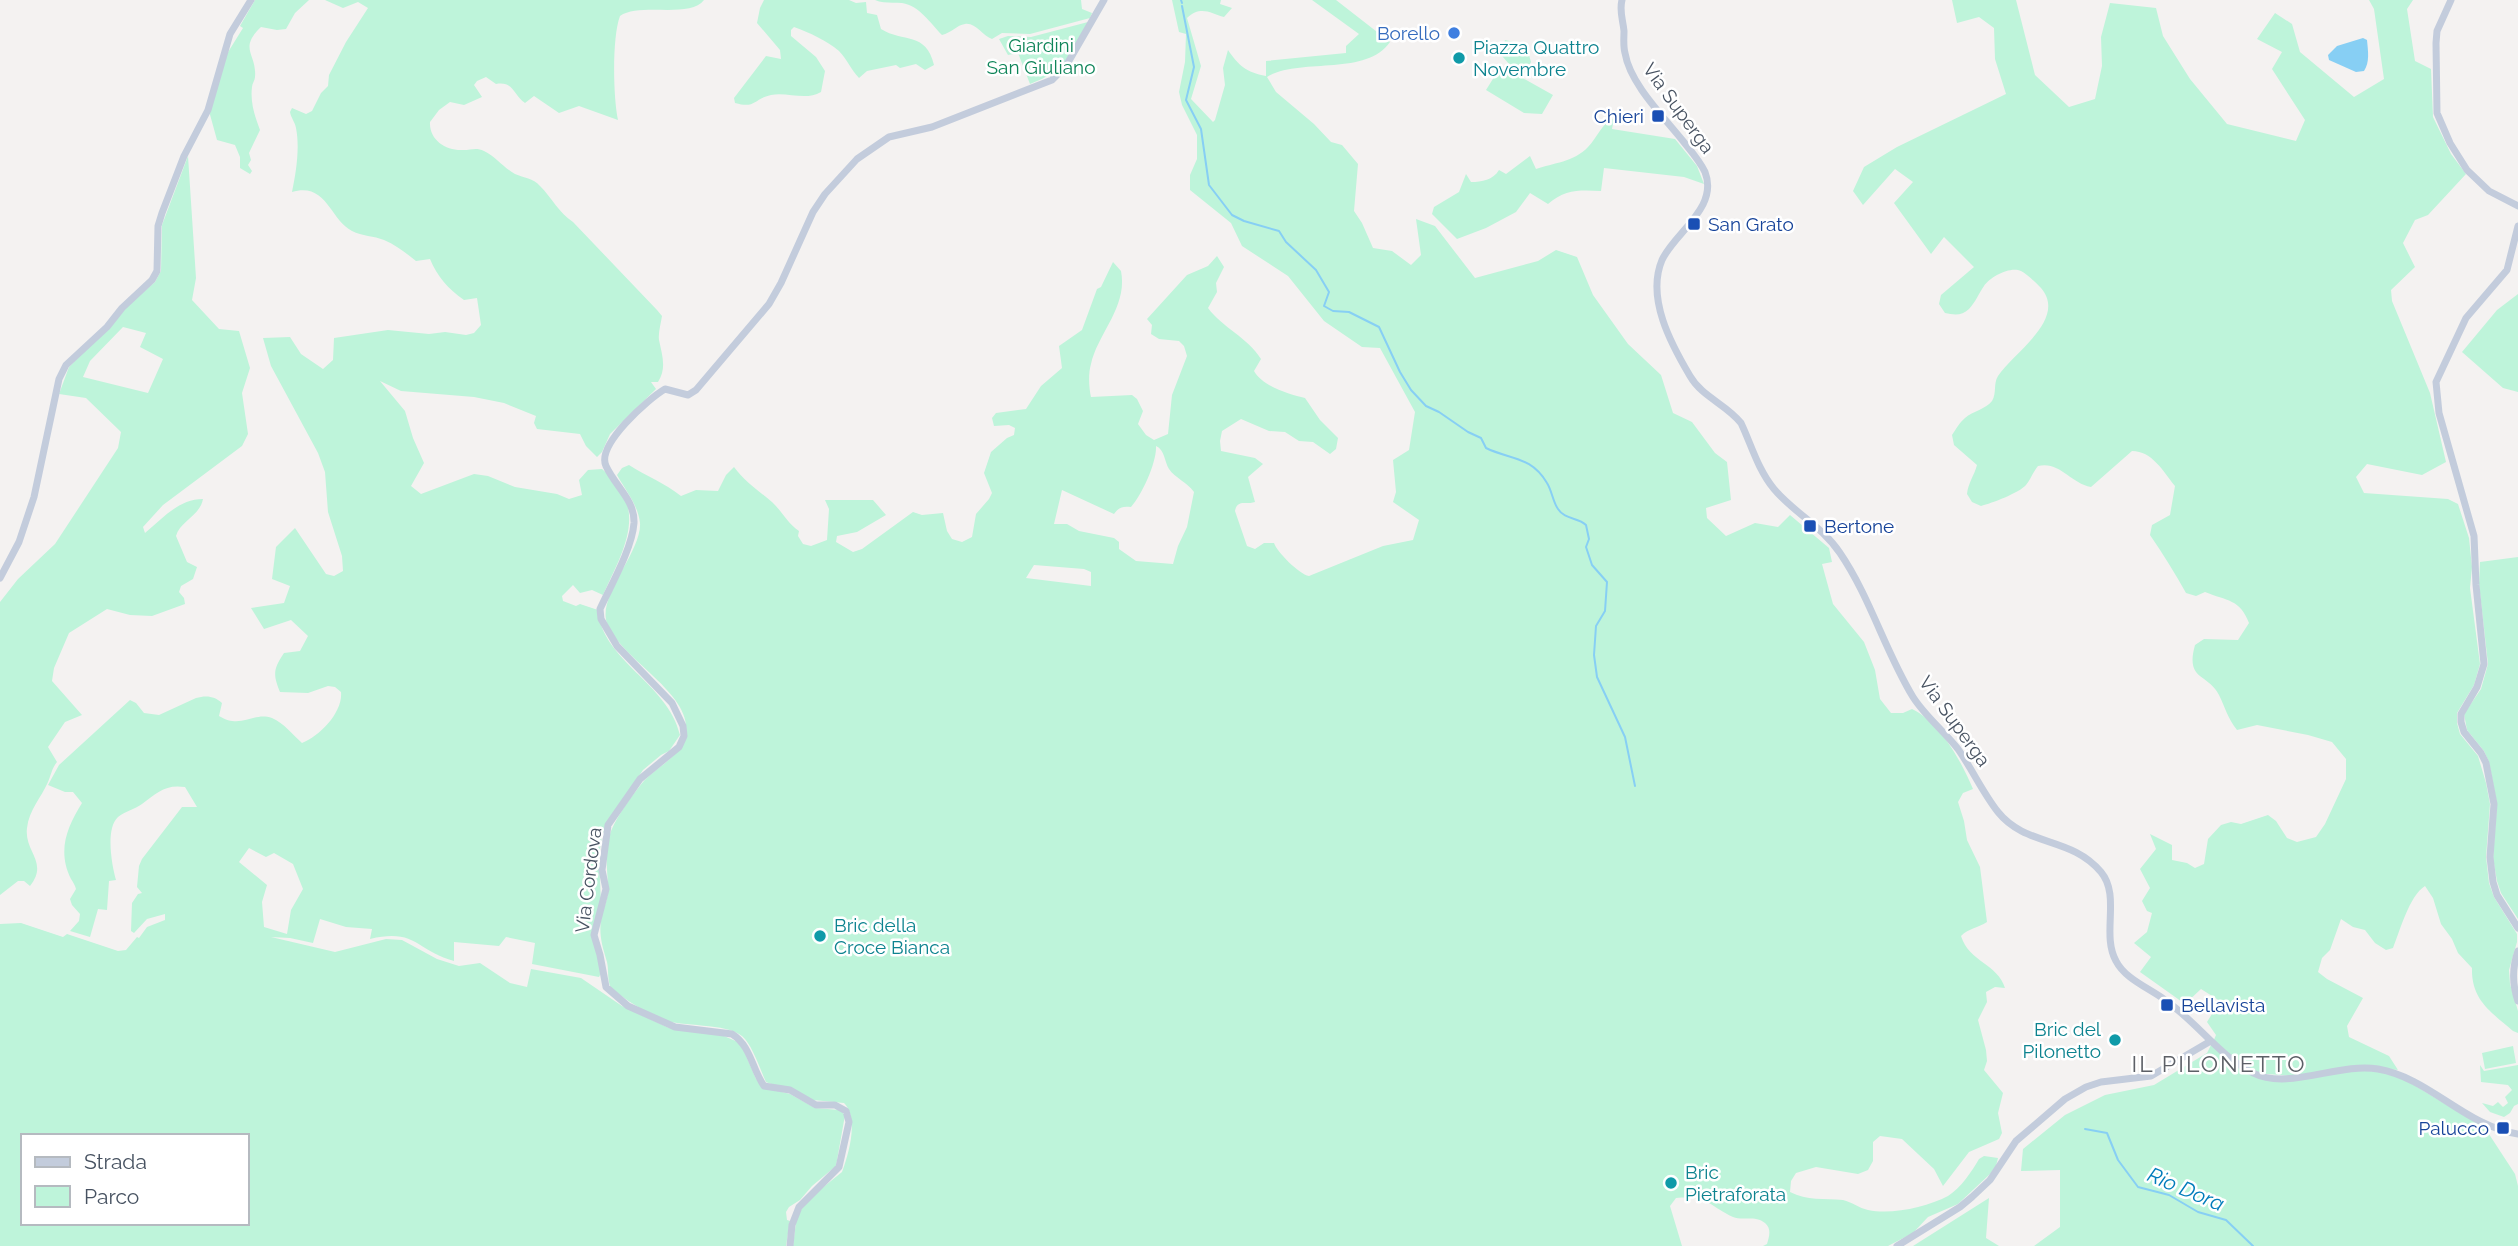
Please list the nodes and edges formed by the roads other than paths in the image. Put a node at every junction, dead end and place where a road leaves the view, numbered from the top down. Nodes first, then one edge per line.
1 (250, 0) edge
2 (1104, 0) edge
3 (2451, 0) edge
4 (1621, 4) edge
5 (2518, 206) edge
6 (2518, 226) edge
7 (0, 578) edge
8 (2518, 928) edge
9 (2518, 951) edge
10 (2518, 1001) edge
11 (2209, 1042) junction
12 (2518, 1134) edge
13 (790, 1246) edge
14 (1897, 1246) edge

1 - 7 street
2 - 13 street, Via Cordova
3 - 5 street
4 - 11 street, Via Superga
6 - 8 street
9 - 10 street
11 - 12 street, Via Superga
11 - 14 street

